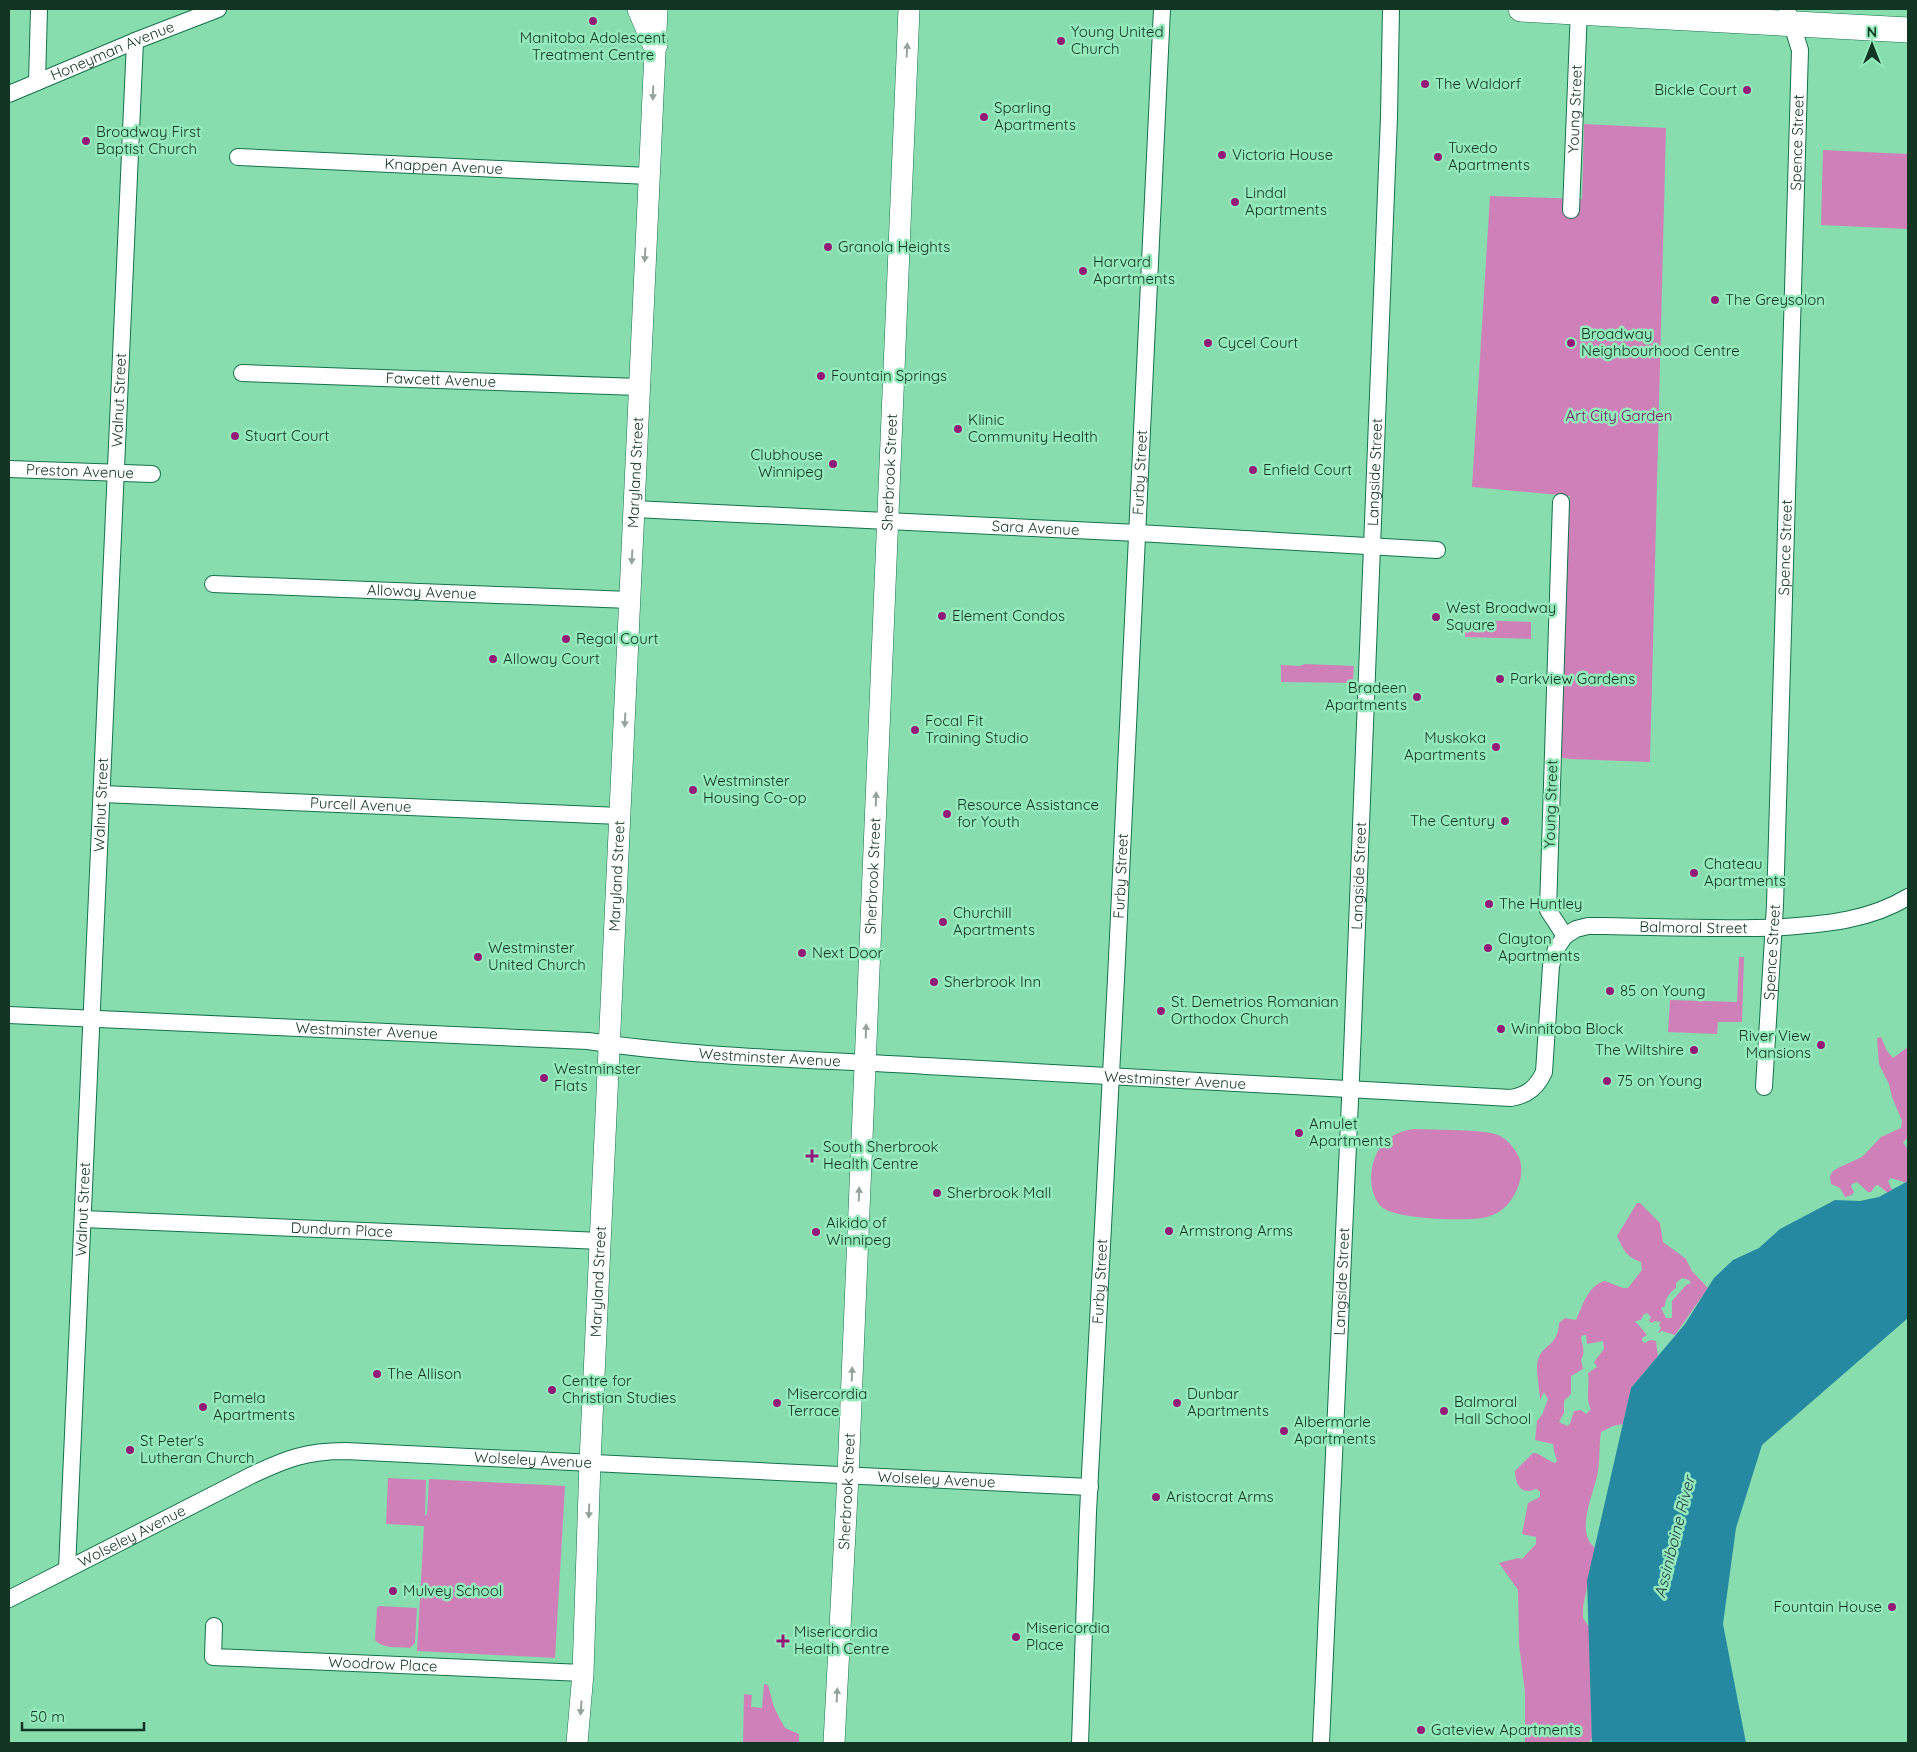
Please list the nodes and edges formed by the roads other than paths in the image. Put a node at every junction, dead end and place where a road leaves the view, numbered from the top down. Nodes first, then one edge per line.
1 (39, 9) edge
2 (218, 9) edge
3 (640, 9) edge
4 (656, 9) edge
5 (908, 9) edge
6 (1162, 9) edge
7 (1391, 9) edge
8 (1521, 9) edge
9 (1579, 10) edge
10 (1790, 16) edge
11 (1908, 30) edge
12 (135, 41) junction
13 (655, 44) junction
14 (37, 82) junction
15 (9, 94) edge
16 (238, 157) dead end
17 (649, 176) junction
18 (1571, 210) dead end
19 (242, 373) dead end
20 (639, 387) junction
21 (9, 469) edge
22 (116, 473) junction
23 (152, 474) dead end
24 (1561, 502) dead end
25 (634, 509) junction
26 (887, 522) junction
27 (1138, 533) junction
28 (1372, 546) junction
29 (1438, 550) dead end
30 (213, 584) dead end
31 (630, 600) junction
32 (102, 794) junction
33 (620, 816) junction
34 (1908, 897) edge
35 (1773, 927) junction
36 (1565, 936) junction
37 (9, 1015) edge
38 (92, 1020) junction
39 (610, 1044) junction
40 (865, 1062) junction
41 (1111, 1077) junction
42 (1764, 1088) dead end
43 (1350, 1090) junction
44 (83, 1219) junction
45 (600, 1241) junction
46 (590, 1462) junction
47 (848, 1475) junction
48 (1090, 1487) junction
49 (67, 1569) junction
50 (9, 1599) edge
51 (214, 1626) dead end
52 (583, 1673) junction
53 (577, 1743) edge
54 (834, 1743) edge
55 (1080, 1743) edge
56 (1321, 1743) edge

1 - 14 street
2 - 12 street, Honeyman Avenue
3 - 13 highway
4 - 13 main road, Maryland Street
26 -> 5 main road, Sherbrook Street
6 - 27 street, Furby Street
7 - 28 street, Langside Street
8 - 9 highway
9 - 10 highway
9 - 18 street, Young Street
10 - 11 highway
10 - 35 street, Spence Street
12 - 14 street, Honeyman Avenue
12 - 22 street, Walnut Street
13 -> 17 main road, Maryland Street
14 - 15 street, Honeyman Avenue
16 - 17 street, Knappen Avenue
17 -> 20 main road, Maryland Street
19 - 20 street, Fawcett Avenue
20 - 25 main road, Maryland Street
21 - 22 street, Preston Avenue
22 - 23 street, Preston Avenue
22 - 32 street, Walnut Street
24 - 36 street, Young Street
25 - 26 street, Sara Avenue
25 -> 31 main road, Maryland Street
26 - 27 street, Sara Avenue
40 -> 26 main road, Sherbrook Street
27 - 28 street, Sara Avenue
27 - 41 street, Furby Street
28 - 29 street, Sara Avenue
28 - 43 street, Langside Street
30 - 31 street, Alloway Avenue
31 -> 33 main road, Maryland Street
32 - 33 street, Purcell Avenue
32 - 38 street, Walnut Street
33 - 39 main road, Maryland Street
34 - 35 street, Balmoral Street
35 - 36 street, Balmoral Street
35 - 42 street, Spence Street
36 - 43 street, Westminster Avenue
37 - 38 street, Westminster Avenue
38 - 39 street, Westminster Avenue
38 - 44 street, Walnut Street
39 - 40 street, Westminster Avenue
39 - 45 main road, Maryland Street
40 - 41 street, Westminster Avenue
47 -> 40 main road, Sherbrook Street
41 - 43 street, Westminster Avenue
41 - 48 street, Furby Street
43 - 56 street, Langside Street
44 - 45 street, Dundurn Place
44 - 49 street, Walnut Street
45 - 46 main road, Maryland Street
46 - 47 street, Wolseley Avenue
46 - 49 street, Wolseley Avenue
46 -> 52 main road, Maryland Street
47 - 48 street, Wolseley Avenue
54 -> 47 main road, Sherbrook Street
48 - 55 street, Furby Street
49 - 50 street, Wolseley Avenue
51 - 52 street, Woodrow Place
52 -> 53 main road, Maryland Street

